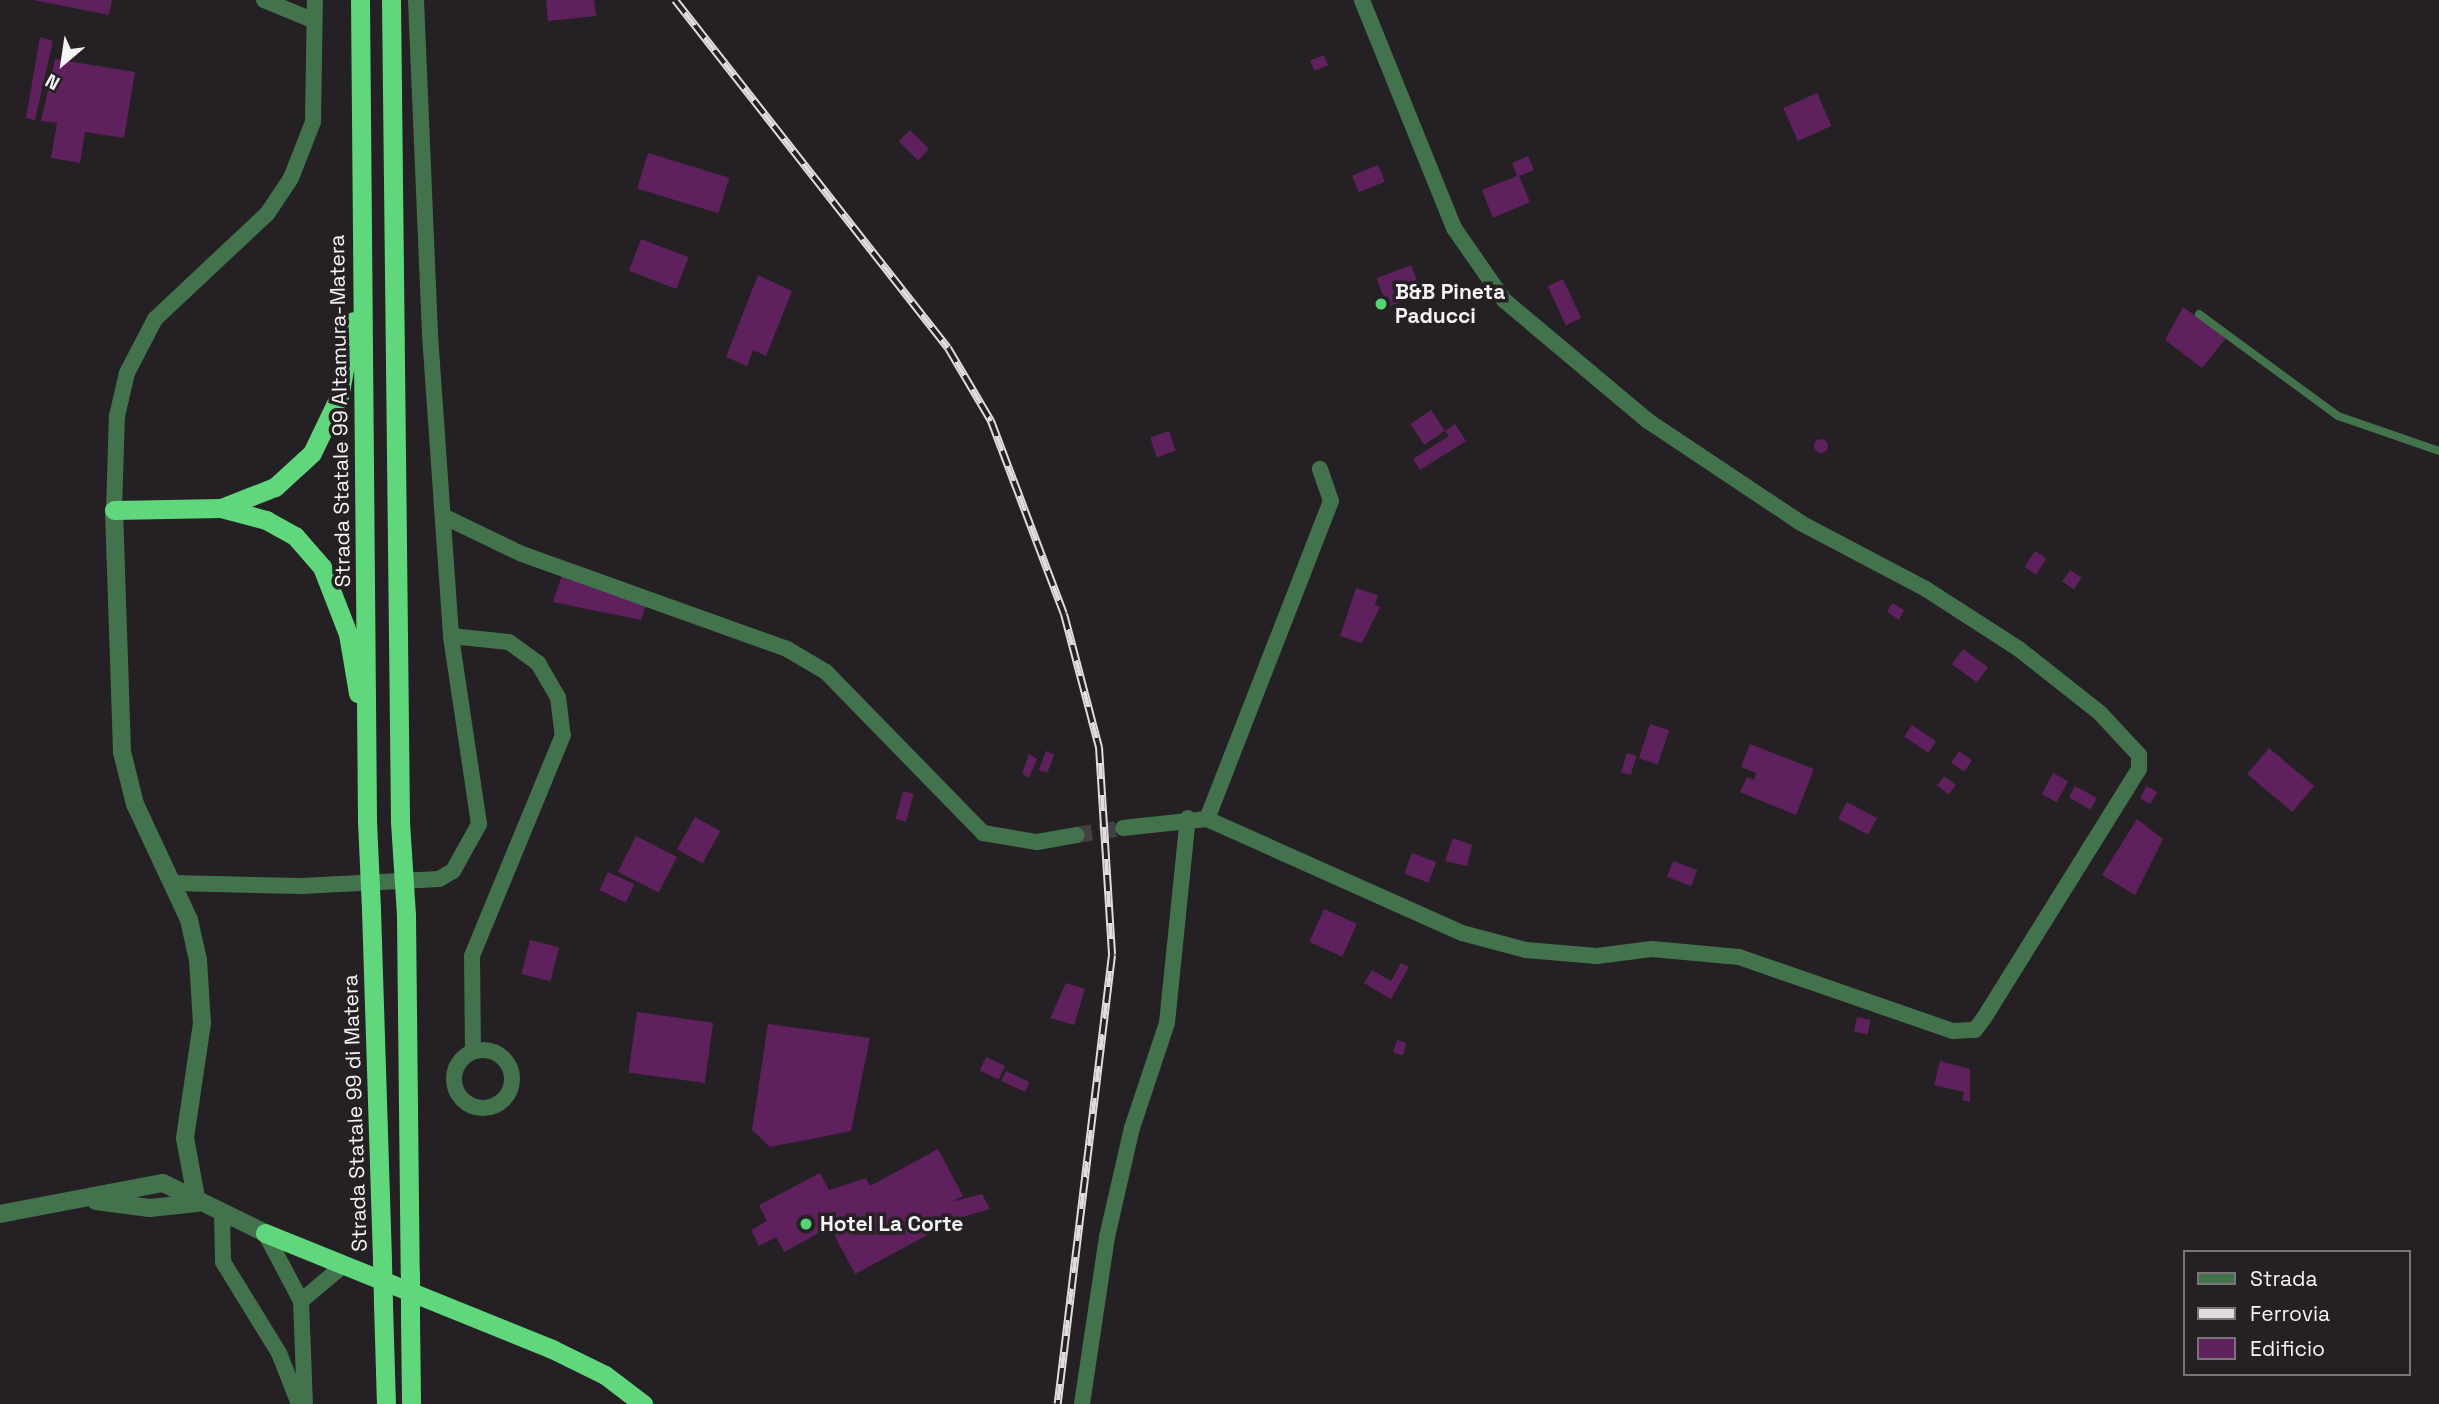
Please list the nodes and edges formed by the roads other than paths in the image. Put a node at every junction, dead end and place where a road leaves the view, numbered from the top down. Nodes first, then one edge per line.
1 (264, 0) edge
2 (314, 0) edge
3 (360, 0) edge
4 (391, 0) edge
5 (416, 0) edge
6 (1362, 0) edge
7 (312, 20) junction
8 (360, 281) junction
9 (2199, 314) dead end
10 (2439, 451) edge
11 (1320, 469) dead end
12 (220, 508) junction
13 (114, 510) junction
14 (444, 517) junction
15 (451, 636) junction
16 (369, 758) junction
17 (1188, 818) junction
18 (1207, 820) junction
19 (367, 821) joint
20 (1123, 828) tunnel mouth
21 (1076, 835) tunnel mouth
22 (174, 883) junction
23 (473, 1051) dead end
24 (88, 1199) junction
25 (197, 1203) junction
26 (0, 1214) edge
27 (222, 1214) junction
28 (265, 1233) junction
29 (345, 1264) junction
30 (301, 1301) junction
31 (299, 1404) edge
32 (305, 1404) edge
33 (386, 1404) edge
34 (411, 1404) edge
35 (643, 1404) edge
36 (1082, 1404) edge

1 - 7 street
2 - 7 street
3 - 8 highway, Strada Statale 99 Altamura-Matera
4 - 34 highway, bridge
5 - 14 street
6 - 18 street
7 - 13 street
8 - 12 highway
8 - 16 highway, Strada Statale 99 Altamura-Matera
9 - 10 lane
11 - 18 street
12 - 13 highway
12 - 16 highway
13 - 22 street
14 - 15 street
14 - 21 street
15 - 22 street
15 - 23 street
16 - 19 highway, Strada Statale 99 Altamura-Matera
17 - 18 street
17 - 20 street
17 - 36 street
19 - 33 highway, Strada Statale 99 di Matera, bridge
22 - 25 street
24 - 25 street
24 - 25 street
24 - 26 street
25 - 27 street
27 - 28 street
27 - 31 street
28 - 29 highway
28 - 30 street
29 - 30 street
29 - 35 highway
30 - 32 street

